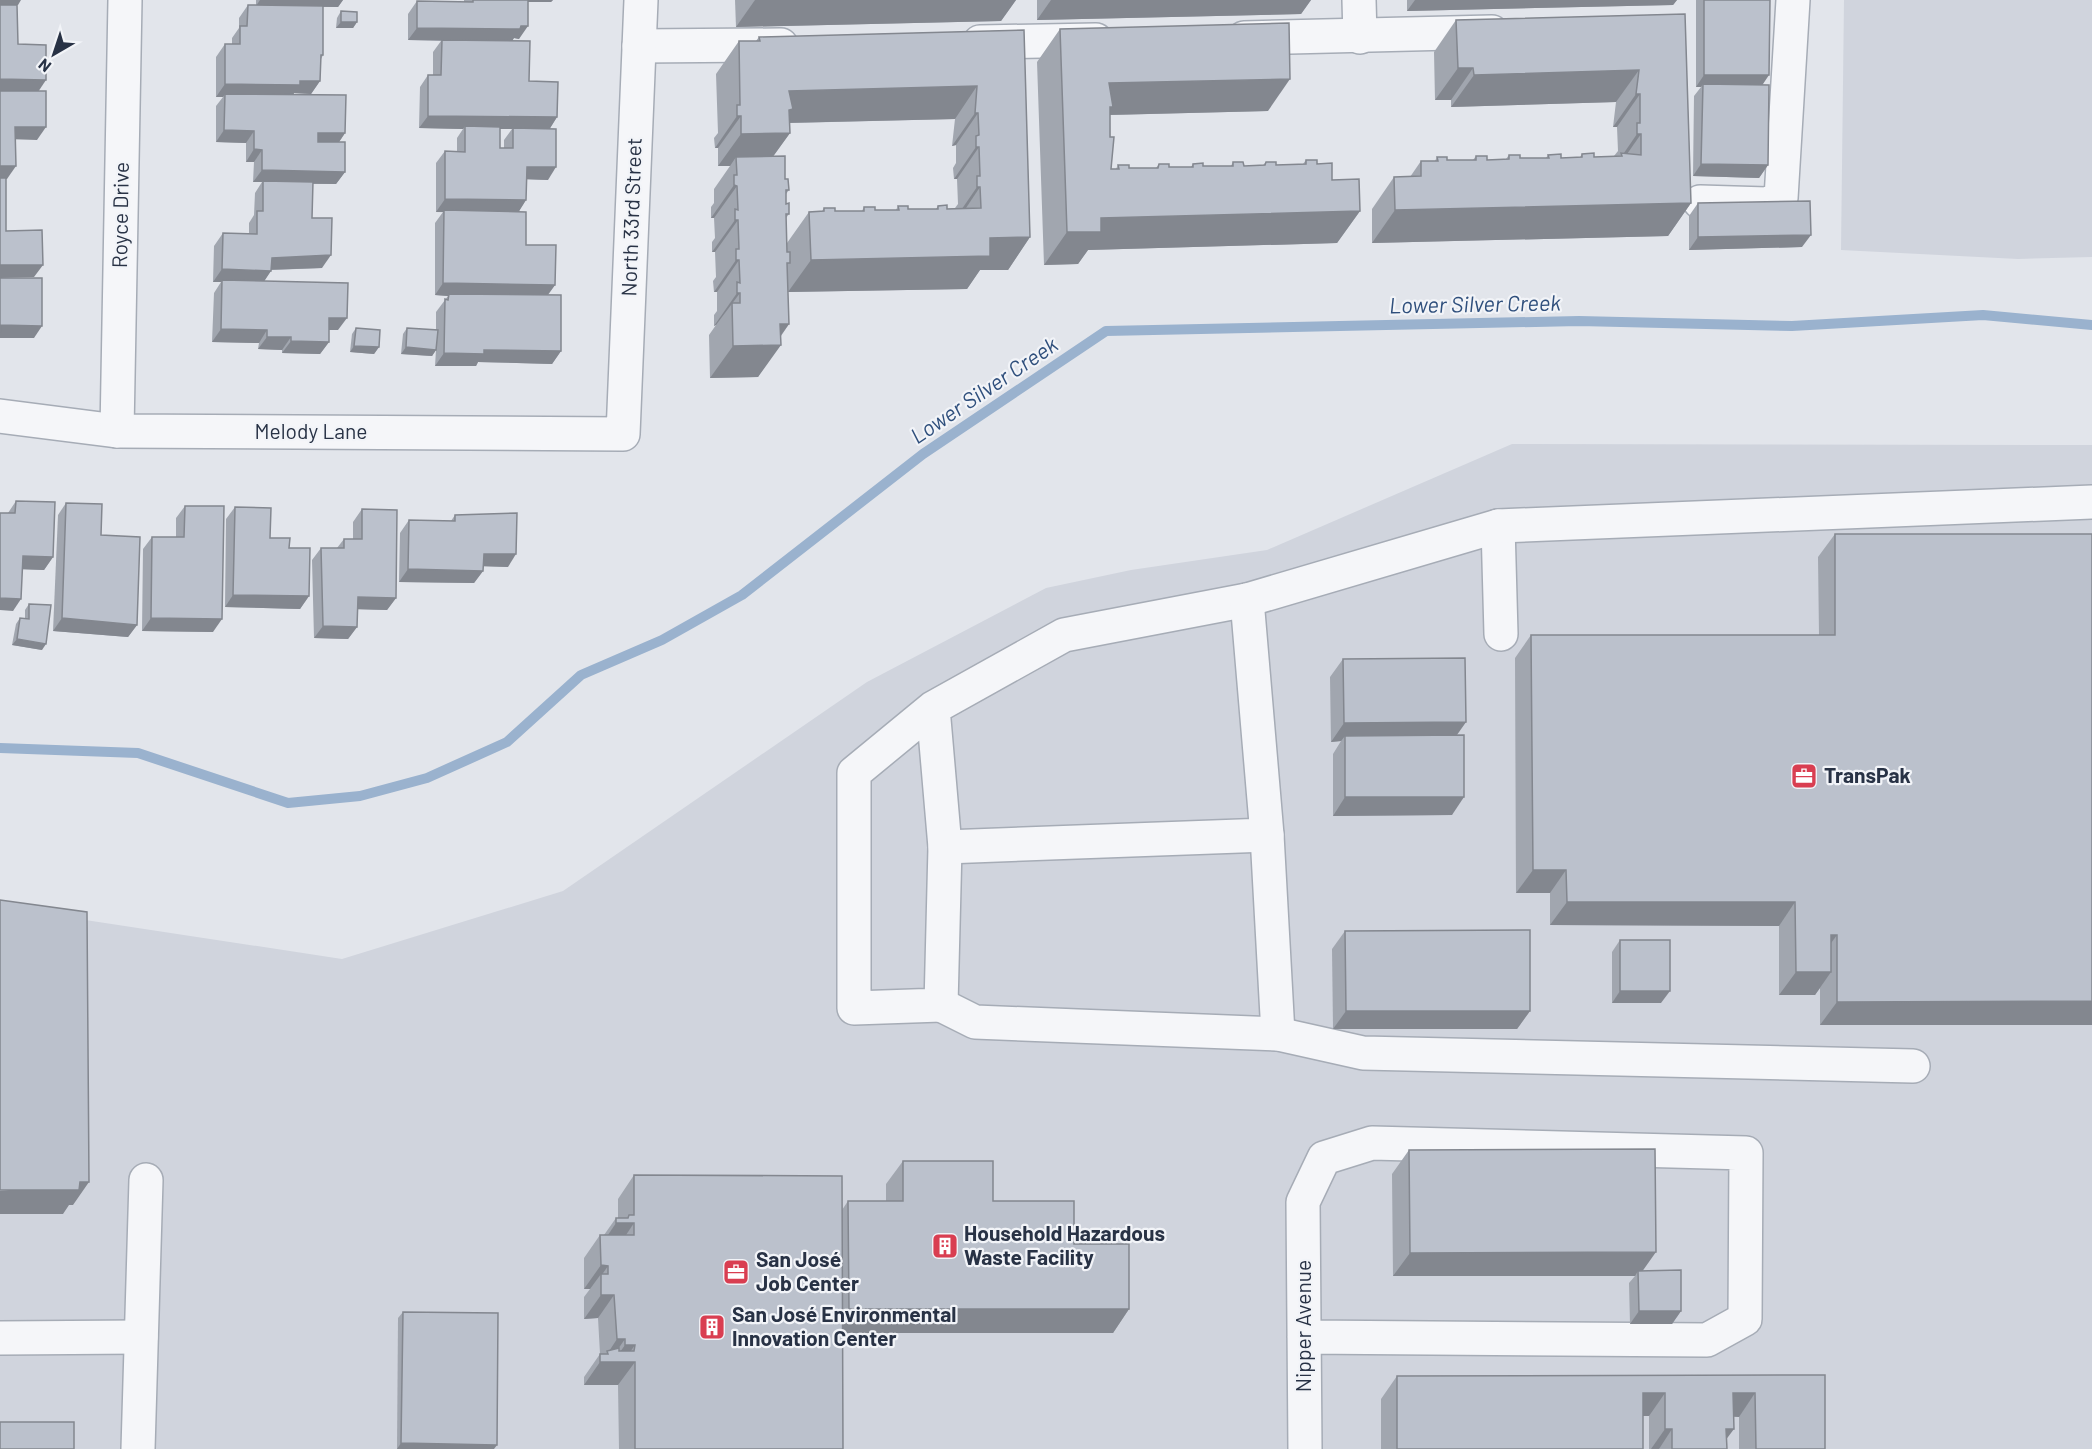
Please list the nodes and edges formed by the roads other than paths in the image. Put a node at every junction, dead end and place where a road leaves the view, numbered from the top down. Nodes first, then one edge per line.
1 (125, 0) edge
2 (641, 0) edge
3 (1359, 0) edge
4 (1793, 0) edge
5 (1528, 30) edge
6 (1360, 37) junction
7 (1216, 39) edge
8 (1120, 40) edge
9 (953, 42) edge
10 (809, 44) edge
11 (639, 46) junction
12 (1700, 201) edge
13 (0, 416) edge
14 (117, 430) junction
15 (623, 434) joint
16 (2092, 502) edge
17 (1498, 526) junction
18 (1247, 600) junction
19 (1501, 634) dead end
20 (933, 708) junction
21 (1268, 835) junction
22 (945, 848) junction
23 (941, 1005) junction
24 (1278, 1034) junction
25 (1913, 1066) dead end
26 (146, 1180) dead end
27 (141, 1337) junction
28 (1304, 1337) junction
29 (0, 1338) edge
30 (138, 1449) edge
31 (1305, 1449) edge

1 - 14 street, Royce Drive
2 - 11 street, North 33rd Street
3 - 6 street
4 - 12 street
5 - 6 street
6 - 7 street
8 - 9 street
10 - 11 street
11 - 15 street, North 33rd Street
13 - 14 street, Melody Lane
14 - 15 street, Melody Lane
16 - 17 street
17 - 18 street
17 - 19 street
18 - 20 street
18 - 21 street
20 - 22 street
20 - 23 street
21 - 22 street
21 - 24 street
22 - 23 street
23 - 24 street
24 - 25 street
26 - 27 street
27 - 29 street
27 - 30 street
28 - 28 street, Nipper Avenue
28 - 31 street, Nipper Avenue

